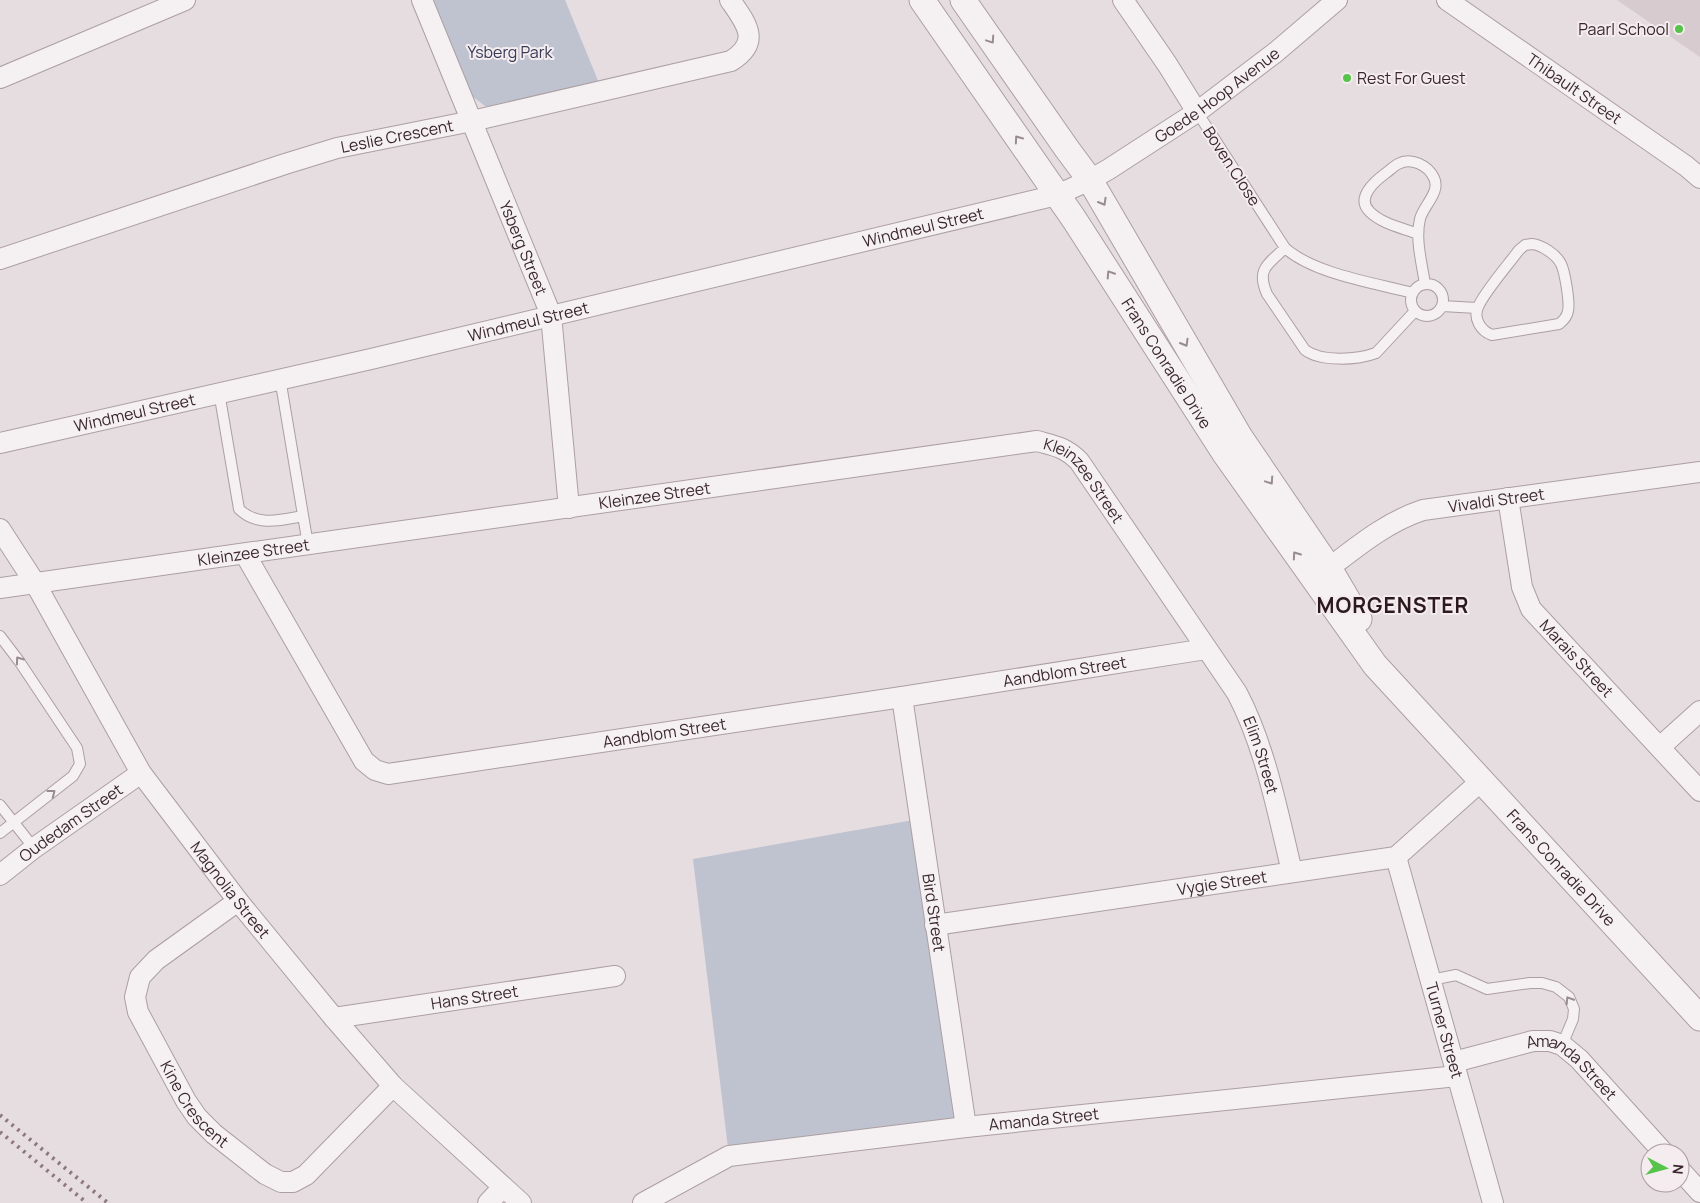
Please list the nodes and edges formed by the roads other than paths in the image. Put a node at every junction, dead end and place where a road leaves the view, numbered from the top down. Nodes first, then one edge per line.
1 (185, 0) edge
2 (422, 0) edge
3 (730, 0) edge
4 (922, 0) edge
5 (963, 0) edge
6 (1123, 0) edge
7 (1337, 0) edge
8 (1447, 0) edge
9 (0, 78) edge
10 (1197, 112) junction
11 (472, 121) junction
12 (1700, 178) edge
13 (1090, 180) junction
14 (1057, 194) junction
15 (1418, 234) junction
16 (1285, 248) junction
17 (0, 259) edge
18 (1425, 284) junction
19 (1413, 293) junction
20 (1442, 306) junction
21 (1478, 308) junction
22 (1415, 311) junction
23 (551, 315) junction
24 (280, 378) junction
25 (219, 392) junction
26 (0, 443) edge
27 (1700, 472) edge
28 (1508, 498) junction
29 (568, 508) junction
30 (303, 516) junction
31 (0, 530) edge
32 (308, 545) junction
33 (245, 554) junction
34 (1321, 574) junction
35 (35, 583) junction
36 (0, 588) edge
37 (0, 636) edge
38 (1206, 649) junction
39 (902, 697) junction
40 (1700, 711) edge
41 (1660, 747) junction
42 (142, 773) junction
43 (1481, 781) junction
44 (1700, 791) edge
45 (0, 805) edge
46 (14, 823) junction
47 (0, 833) edge
48 (34, 848) junction
49 (1396, 856) junction
50 (1292, 872) junction
51 (0, 875) edge
52 (238, 901) junction
53 (935, 925) junction
54 (615, 976) dead end
55 (1431, 980) junction
56 (334, 1018) junction
57 (1700, 1018) edge
58 (1562, 1045) junction
59 (1456, 1069) junction
60 (394, 1086) junction
61 (966, 1127) junction
62 (1655, 1143) edge
63 (1690, 1181) edge
64 (503, 1187) junction
65 (1700, 1192) edge
66 (488, 1203) edge
67 (522, 1203) edge
68 (643, 1203) edge
69 (1494, 1203) edge

1 - 9 street
2 - 11 street, Ysberg Street
3 - 11 street, Leslie Crescent
14 -> 4 street, Frans Conradie Drive
5 -> 13 street, Frans Conradie Drive
6 - 10 street
7 - 10 street, Goede Hoop Avenue
8 - 12 street, Thibault Street
10 - 13 street, Goede Hoop Avenue
10 - 16 lane, Boven Close
11 - 17 street, Leslie Crescent
11 - 23 street, Ysberg Street
13 - 14 street, Goede Hoop Avenue
13 -> 34 street, Frans Conradie Drive
14 - 23 street, Windmeul Street
34 -> 14 street, Frans Conradie Drive
15 - 15 lane
15 - 18 lane
16 - 19 lane
16 - 22 lane
18 - 19 lane
18 - 20 lane
19 - 22 lane
20 - 21 lane
20 - 22 lane
21 - 21 lane
23 - 24 street, Windmeul Street
23 - 29 street, Ysberg Street
24 - 25 street, Windmeul Street
24 - 30 lane
25 - 26 street, Windmeul Street
25 - 30 lane
27 - 28 street, Vivaldi Street
28 - 34 street, Vivaldi Street
28 - 41 street, Marais Street
29 - 32 street, Kleinzee Street
29 - 38 street, Kleinzee Street
30 - 32 lane
31 - 35 street, Magnolia Street
32 - 33 street, Kleinzee Street
33 - 35 street, Kleinzee Street
33 - 39 street, Aandblom Street
34 - 43 street, Frans Conradie Drive
35 - 36 street, Kleinzee Street
35 - 42 street, Magnolia Street
46 -> 37 lane
38 - 39 street, Aandblom Street
38 - 50 street, Elim Street
39 - 53 street, Bird Street
40 - 41 street
41 - 44 street, Marais Street
42 - 48 street, Oudedam Street
42 - 52 street, Magnolia Street
43 - 49 street
43 - 57 street, Frans Conradie Drive
45 - 46 lane
46 - 47 lane
46 - 48 lane
48 - 51 street, Oudedam Street
49 - 50 street, Vygie Street
49 - 55 street, Turner Street
50 - 53 street, Vygie Street
52 - 56 street, Magnolia Street
52 - 60 street, Kine Crescent
53 - 61 street, Bird Street
54 - 56 street, Hans Street
58 -> 55 lane
55 - 59 street, Turner Street
56 - 60 street, Magnolia Street
58 - 59 street, Amanda Street
58 - 62 street, Amanda Street
59 - 61 street, Amanda Street
59 - 69 street, Turner Street
60 - 64 street, Magnolia Street
61 - 68 street, Amanda Street
63 - 65 street
64 - 66 street
64 - 67 street, Magnolia Street

